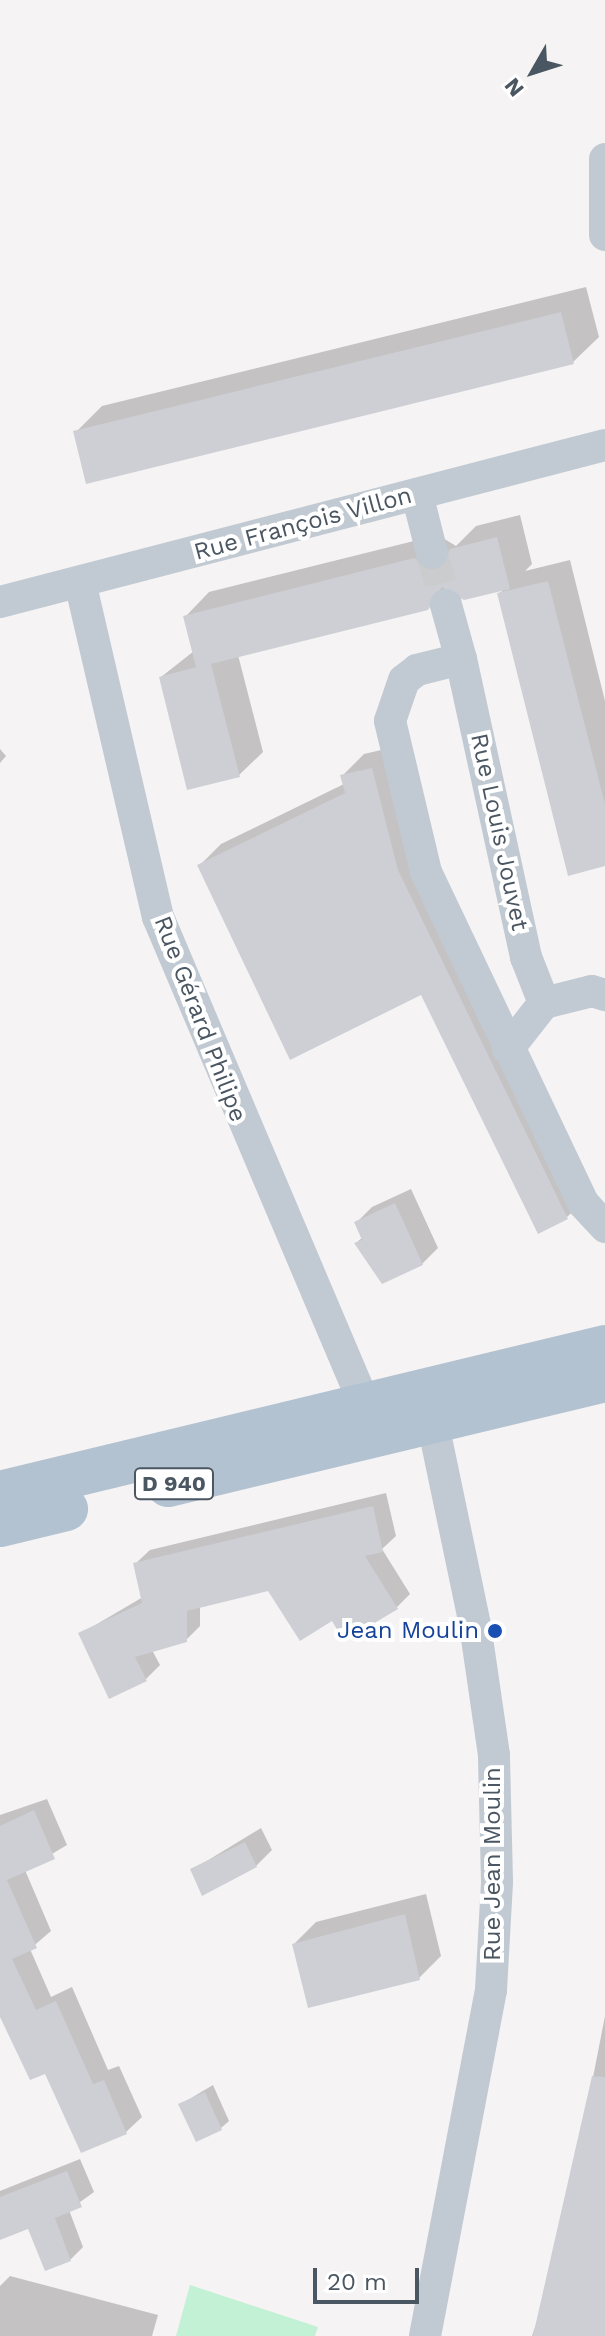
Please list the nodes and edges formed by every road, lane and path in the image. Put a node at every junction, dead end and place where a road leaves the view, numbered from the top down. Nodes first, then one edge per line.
1 (605, 159) edge
2 (605, 235) edge
3 (605, 445) edge
4 (417, 494) junction
5 (432, 553) tunnel mouth
6 (80, 582) junction
7 (0, 602) edge
8 (446, 605) tunnel mouth
9 (461, 659) junction
10 (605, 995) edge
11 (544, 1003) junction
12 (508, 1049) junction
13 (605, 1227) edge
14 (605, 1347) edge
15 (605, 1380) edge
16 (429, 1408) junction
17 (372, 1422) junction
18 (0, 1493) edge
19 (0, 1525) edge
20 (425, 2336) edge

1 - 2 street
3 - 4 street, Rue François Villon
4 - 5 street
4 - 6 street, Rue François Villon
6 - 7 street, Rue François Villon
6 - 17 street, Rue Gérard Philipe
8 - 9 street, Rue Louis Jouvet
9 - 11 street, Rue Louis Jouvet
9 - 12 street
10 - 11 street
11 - 12 street
12 - 13 street
14 - 16 main road, D 940
15 - 16 main road, D 940
16 - 17 main road, D 940
16 - 20 street, Rue Jean Moulin
17 - 18 main road, D 940
17 - 19 main road, D 940

